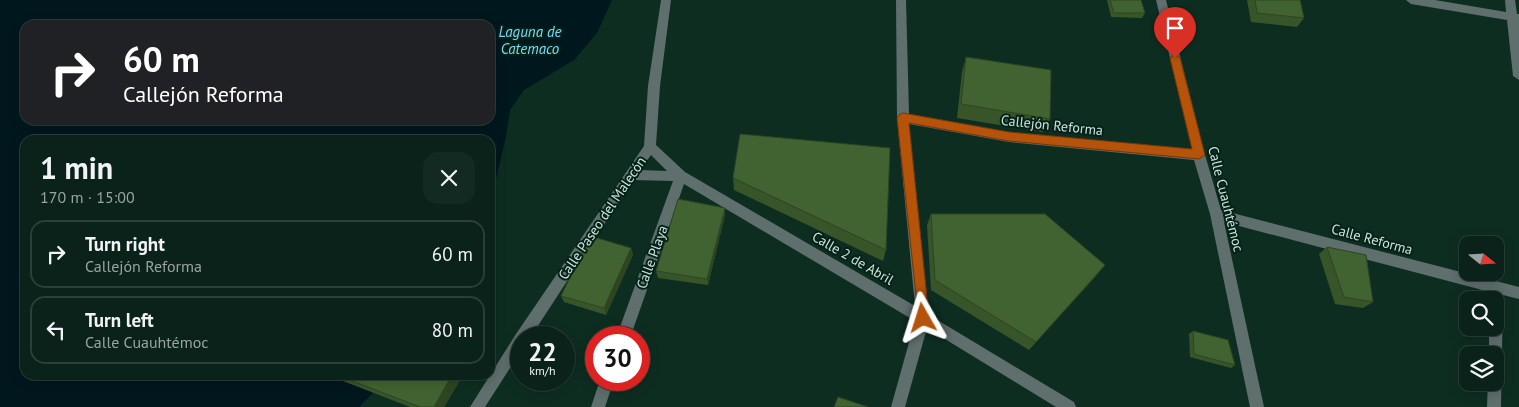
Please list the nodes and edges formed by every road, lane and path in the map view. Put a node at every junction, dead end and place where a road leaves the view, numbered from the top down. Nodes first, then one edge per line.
1 (666, 0) edge
2 (901, 0) edge
3 (1161, 0) edge
4 (1411, 0) edge
5 (1510, 0) edge
6 (1516, 17) edge
7 (1519, 76) edge
8 (903, 118) junction
9 (650, 147) junction
10 (1199, 155) junction
11 (630, 175) junction
12 (681, 176) junction
13 (1216, 214) junction
14 (1497, 287) junction
15 (1519, 293) edge
16 (923, 318) junction
17 (530, 326) edge
18 (627, 326) edge
19 (1496, 346) edge
20 (510, 356) edge
21 (495, 379) edge
22 (495, 380) edge
23 (604, 391) edge
24 (1495, 391) edge
25 (477, 407) edge
26 (598, 407) edge
27 (898, 407) edge
28 (1069, 407) edge
29 (1257, 407) edge
30 (1494, 407) edge

1 - 9 street, Calle Paseo del Malecón
2 - 8 street
3 - 10 street, Calle Cuauhtémoc
4 - 6 street
5 - 6 street
6 - 7 street
8 - 10 street, Callejón Reforma
8 - 16 street
9 - 11 street, Calle Paseo del Malecón
9 - 12 street, Calle 2 de Abril
10 - 13 street, Calle Cuauhtémoc
11 - 12 street
11 - 17 street, Calle Paseo del Malecón
12 - 16 street, Calle 2 de Abril
12 - 18 street, Calle Playa
13 - 14 street, Calle Reforma
13 - 29 street, Calle Cuauhtémoc
14 - 15 street, Calle Reforma
14 - 19 street
16 - 27 street
16 - 28 street, Calle 2 de Abril
20 - 21 street, Calle Paseo del Malecón
22 - 25 street, Calle Paseo del Malecón
23 - 26 street
24 - 30 street

